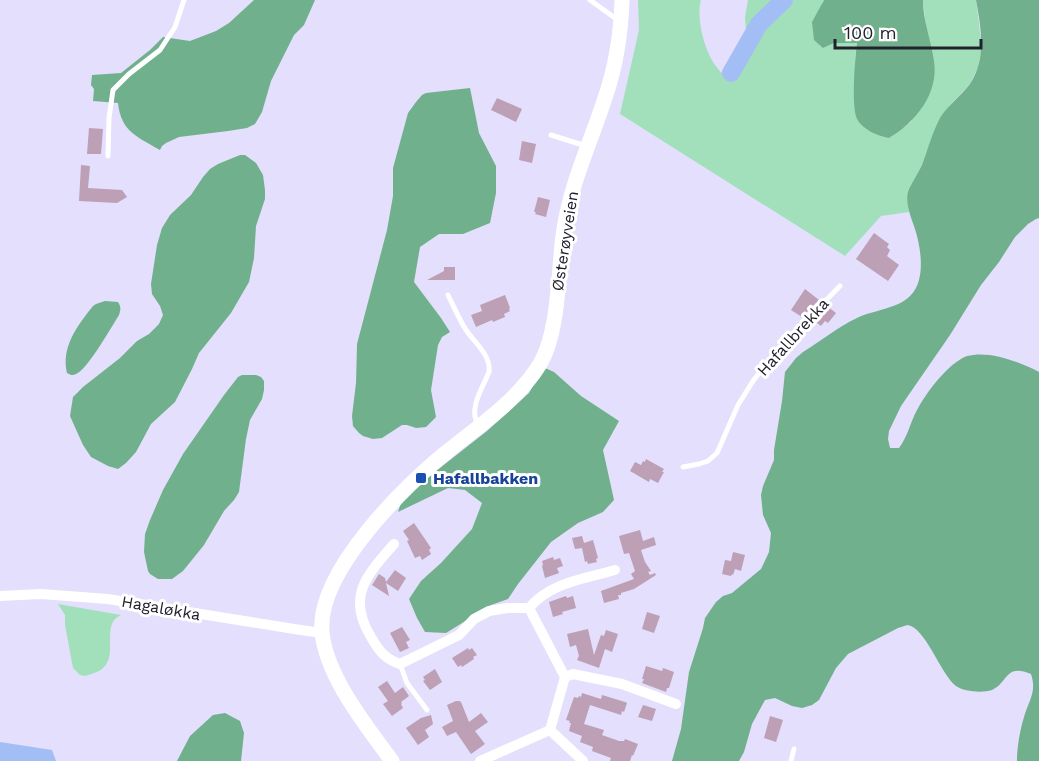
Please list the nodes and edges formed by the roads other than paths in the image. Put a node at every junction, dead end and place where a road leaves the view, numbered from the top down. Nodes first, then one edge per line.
1 (184, 0) edge
2 (590, 0) edge
3 (622, 0) edge
4 (621, 19) junction
5 (551, 135) dead end
6 (588, 146) junction
7 (108, 156) dead end
8 (840, 286) dead end
9 (448, 296) dead end
10 (479, 426) junction
11 (683, 466) dead end
12 (394, 544) dead end
13 (615, 570) dead end
14 (0, 596) edge
15 (530, 608) junction
16 (322, 633) junction
17 (400, 664) junction
18 (565, 677) junction
19 (676, 704) dead end
20 (427, 710) dead end
21 (550, 730) junction
22 (794, 749) dead end
23 (392, 761) edge
24 (480, 761) edge
25 (583, 761) edge
26 (791, 761) edge

1 - 7 lane
2 - 4 lane
3 - 4 main road, Østerøyveien
4 - 6 main road, Østerøyveien
5 - 6 lane
6 - 10 main road, Østerøyveien
8 - 11 lane, Hafallbrekka
9 - 10 lane
10 - 16 main road, Østerøyveien
12 - 17 street
13 - 15 street
14 - 16 street, Hagaløkka
15 - 17 street
15 - 18 street
16 - 23 main road, Østerøyveien
17 - 20 lane
18 - 19 street
18 - 21 street
21 - 24 street
21 - 25 street
22 - 26 lane

